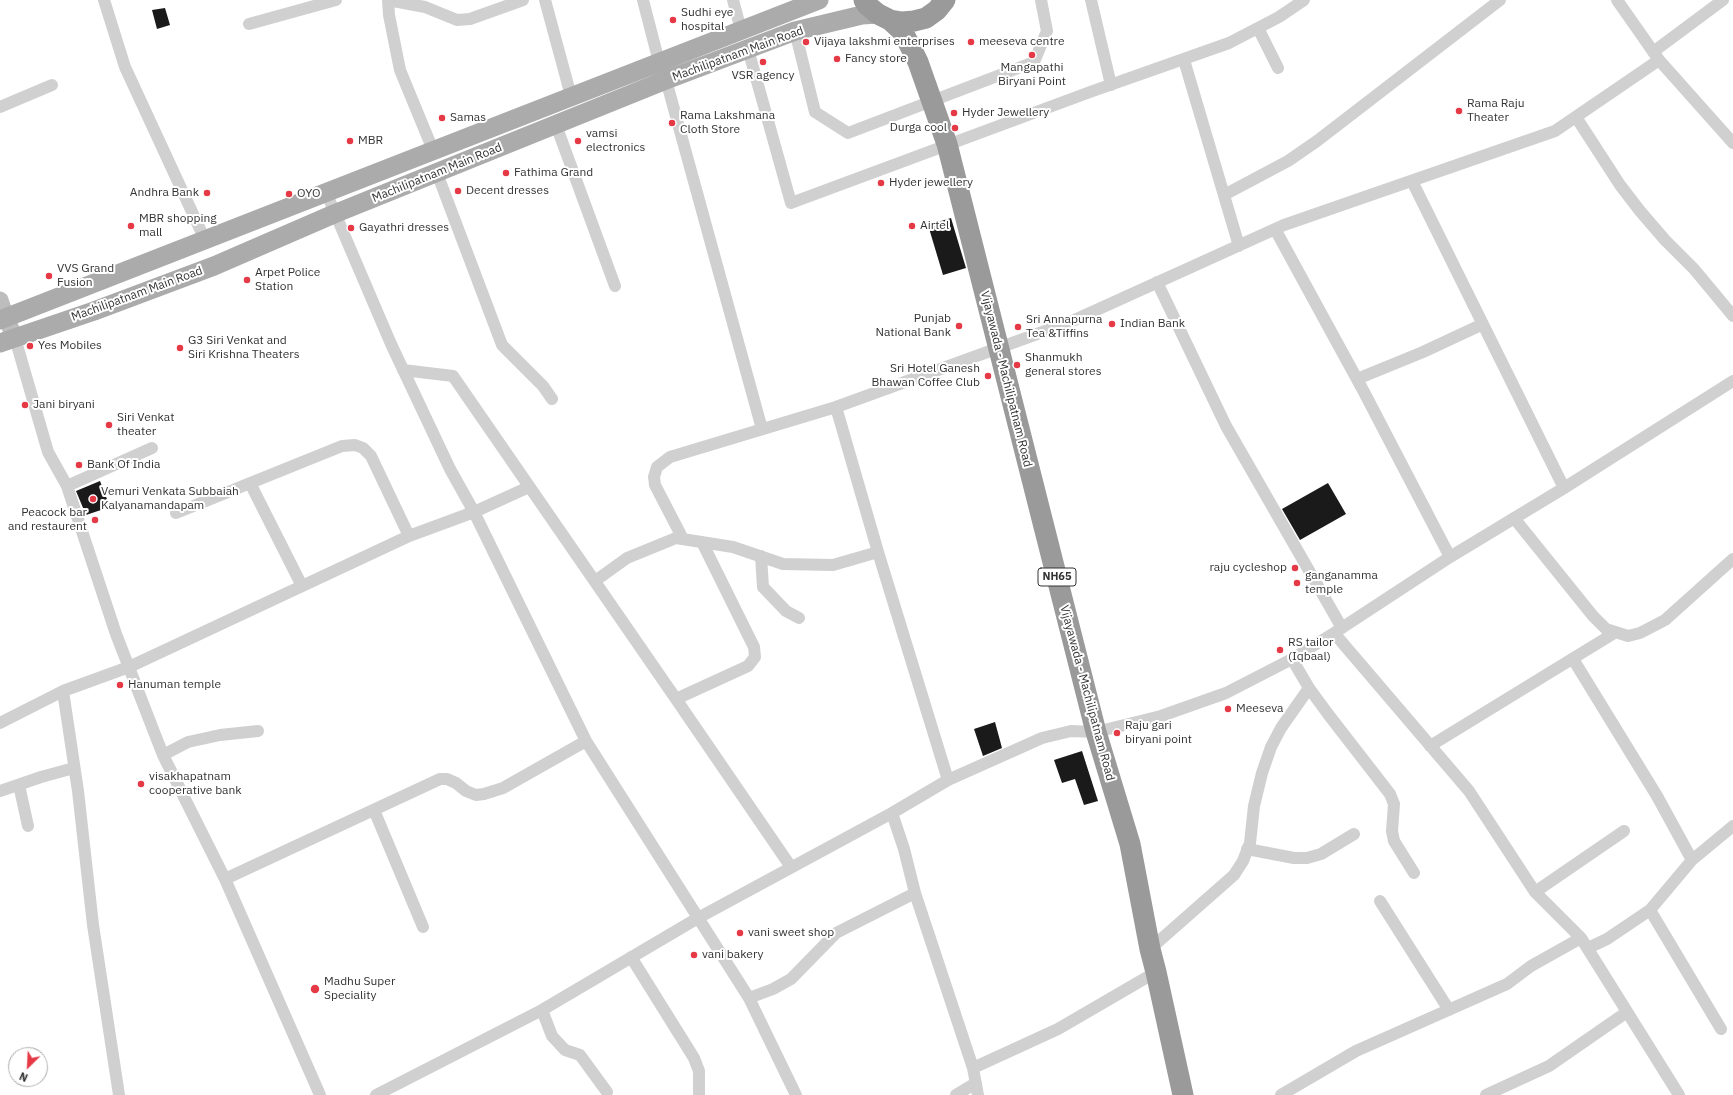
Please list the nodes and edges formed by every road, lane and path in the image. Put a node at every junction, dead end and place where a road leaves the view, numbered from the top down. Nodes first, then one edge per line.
1 (104, 0) edge
2 (336, 0) edge
3 (391, 0) edge
4 (523, 0) edge
5 (545, 0) edge
6 (643, 0) edge
7 (733, 0) edge
8 (820, 0) edge
9 (945, 0) edge
10 (1041, 0) edge
11 (1091, 0) edge
12 (1304, 0) edge
13 (1500, 0) edge
14 (1617, 0) edge
15 (1723, 0) edge
16 (787, 6) edge
17 (877, 12) edge
18 (926, 18) junction
19 (249, 24) dead end
20 (1258, 28) junction
21 (741, 30) junction
22 (795, 31) junction
23 (748, 49) junction
24 (1656, 56) junction
25 (1184, 60) junction
26 (659, 62) junction
27 (918, 62) junction
28 (1278, 68) dead end
29 (666, 80) junction
30 (52, 85) dead end
31 (1112, 85) junction
32 (571, 96) junction
33 (933, 100) junction
34 (0, 107) edge
35 (1576, 117) junction
36 (556, 125) junction
37 (1733, 143) edge
38 (947, 144) junction
39 (433, 150) junction
40 (437, 173) junction
41 (1412, 181) junction
42 (326, 192) junction
43 (1224, 195) junction
44 (334, 214) junction
45 (1276, 229) junction
46 (205, 240) junction
47 (1239, 246) junction
48 (1158, 282) junction
49 (614, 286) dead end
50 (0, 300) edge
51 (1733, 316) edge
52 (3, 319) edge
53 (1483, 324) junction
54 (7, 341) edge
55 (998, 349) junction
56 (403, 370) junction
57 (1357, 379) junction
58 (1733, 381) edge
59 (552, 399) dead end
60 (836, 407) junction
61 (762, 428) junction
62 (152, 448) dead end
63 (250, 483) junction
64 (67, 486) junction
65 (529, 487) junction
66 (1564, 488) junction
67 (474, 512) junction
68 (176, 513) dead end
69 (1514, 518) junction
70 (409, 536) junction
71 (682, 539) junction
72 (702, 542) junction
73 (878, 552) junction
74 (760, 556) junction
75 (1450, 557) junction
76 (1733, 560) edge
77 (595, 581) junction
78 (302, 586) junction
79 (799, 618) dead end
80 (1338, 631) junction
81 (1616, 632) junction
82 (1292, 659) junction
83 (1573, 659) junction
84 (129, 667) junction
85 (1309, 688) junction
86 (63, 691) junction
87 (676, 699) junction
88 (0, 723) edge
89 (258, 731) dead end
90 (1096, 732) junction
91 (586, 741) junction
92 (1430, 746) junction
93 (163, 755) junction
94 (74, 768) junction
95 (948, 780) junction
96 (19, 785) junction
97 (0, 791) edge
98 (374, 810) junction
99 (892, 813) junction
100 (28, 826) dead end
101 (1733, 826) edge
102 (1624, 831) dead end
103 (1354, 834) dead end
104 (1247, 849) junction
105 (1692, 860) junction
106 (791, 867) junction
107 (1414, 873) dead end
108 (225, 880) junction
109 (1535, 892) junction
110 (915, 894) junction
111 (1380, 901) dead end
112 (1650, 910) junction
113 (698, 918) junction
114 (423, 927) dead end
115 (1584, 943) junction
116 (1150, 949) junction
117 (631, 957) junction
118 (1156, 972) junction
119 (749, 998) junction
120 (542, 1010) junction
121 (1449, 1010) junction
122 (1627, 1012) junction
123 (1721, 1029) dead end
124 (973, 1068) junction
125 (977, 1089) edge
126 (401, 1090) edge
127 (607, 1092) dead end
128 (119, 1095) edge
129 (320, 1095) edge
130 (376, 1095) edge
131 (699, 1095) edge
132 (796, 1095) edge
133 (956, 1095) edge
134 (1183, 1095) edge
135 (1281, 1095) edge
136 (1486, 1095) edge
137 (1679, 1095) edge

1 - 46 street
2 - 19 street
3 - 4 street
3 - 39 street
5 - 32 street
6 - 26 street
7 - 21 street
8 - 16 main road, Machilipatnam Main Road
9 - 18 highway, NH65
10 - 33 street
11 - 31 street
12 - 20 street
13 - 43 street
14 - 24 street
15 - 24 street
16 - 21 main road, Machilipatnam Main Road
17 - 18 highway, NH65
17 - 22 main road, Machilipatnam Main Road
17 - 27 highway, Vijayawada - Machilipatnam Road / NH65
18 - 27 highway, Vijayawada - Machilipatnam Road / NH65
20 - 25 street
20 - 28 street
21 - 26 main road, Machilipatnam Main Road
22 - 23 main road, Machilipatnam Main Road
22 - 33 street
23 - 29 main road, Machilipatnam Main Road
23 - 38 street
24 - 35 street
24 - 37 street
25 - 31 street
25 - 43 street
26 - 32 main road, Machilipatnam Main Road
27 - 33 highway, Vijayawada - Machilipatnam Road / NH65
29 - 36 main road, Machilipatnam Main Road
29 - 61 street
30 - 34 street
31 - 38 street
32 - 39 main road, Machilipatnam Main Road
33 - 38 highway, Vijayawada - Machilipatnam Road / NH65
35 - 41 street
35 - 51 street
36 - 40 main road, Machilipatnam Main Road
36 - 49 street
38 - 55 highway, Vijayawada - Machilipatnam Road / NH65
39 - 42 main road, Machilipatnam Main Road
40 - 44 main road, Machilipatnam Main Road
40 - 59 street
41 - 45 street
41 - 53 street
42 - 44 street
42 - 46 main road, Machilipatnam Main Road
43 - 47 street
44 - 54 main road, Machilipatnam Main Road
44 - 56 street
45 - 47 street
45 - 57 street
46 - 52 main road, Machilipatnam Main Road
47 - 48 street
48 - 55 street
48 - 80 street
50 - 52 street
52 - 54 street
53 - 57 street
53 - 66 street
54 - 64 street
55 - 60 street
55 - 90 highway, Vijayawada - Machilipatnam Road / NH65
56 - 65 street
56 - 67 street
57 - 75 street
58 - 66 street
60 - 61 street
60 - 73 street
61 - 71 street
62 - 64 street
63 - 68 street
63 - 70 street
63 - 78 street
64 - 84 street
65 - 67 street
65 - 77 street
66 - 69 street
67 - 70 street
67 - 91 street
69 - 75 street
69 - 81 street
70 - 78 street
71 - 72 street
71 - 77 street
72 - 74 street
72 - 87 street
73 - 74 street
73 - 95 street
74 - 79 street
75 - 80 street
76 - 81 street
77 - 87 street
78 - 84 street
80 - 82 street
80 - 92 street
81 - 83 street
82 - 85 street
82 - 90 street
83 - 92 street
83 - 105 street
84 - 86 street
84 - 93 street
85 - 104 street
85 - 107 street
86 - 88 street
86 - 94 street
87 - 106 street
89 - 93 street
90 - 95 street
90 - 116 highway, Vijayawada - Machilipatnam Road / NH65
91 - 98 street
91 - 113 street
92 - 109 street
93 - 108 street
94 - 96 street
94 - 128 street
95 - 99 street
96 - 97 street
96 - 100 street
98 - 108 street
98 - 114 street
99 - 106 street
99 - 110 street
101 - 105 street
102 - 109 street
103 - 104 street
104 - 116 street
105 - 112 street
106 - 113 street
108 - 129 street
109 - 115 street
110 - 119 street
110 - 124 street
111 - 121 street
112 - 115 street
112 - 123 street
113 - 117 street
113 - 119 street
115 - 121 street
115 - 122 street
116 - 118 highway, Vijayawada - Machilipatnam Road / NH65
117 - 120 street
117 - 131 street
118 - 124 street
118 - 134 highway, Vijayawada - Machilipatnam Road / NH65
119 - 132 street
120 - 126 street
120 - 127 street
121 - 135 street
122 - 136 street
122 - 137 street
124 - 125 street
125 - 133 street
126 - 130 street

